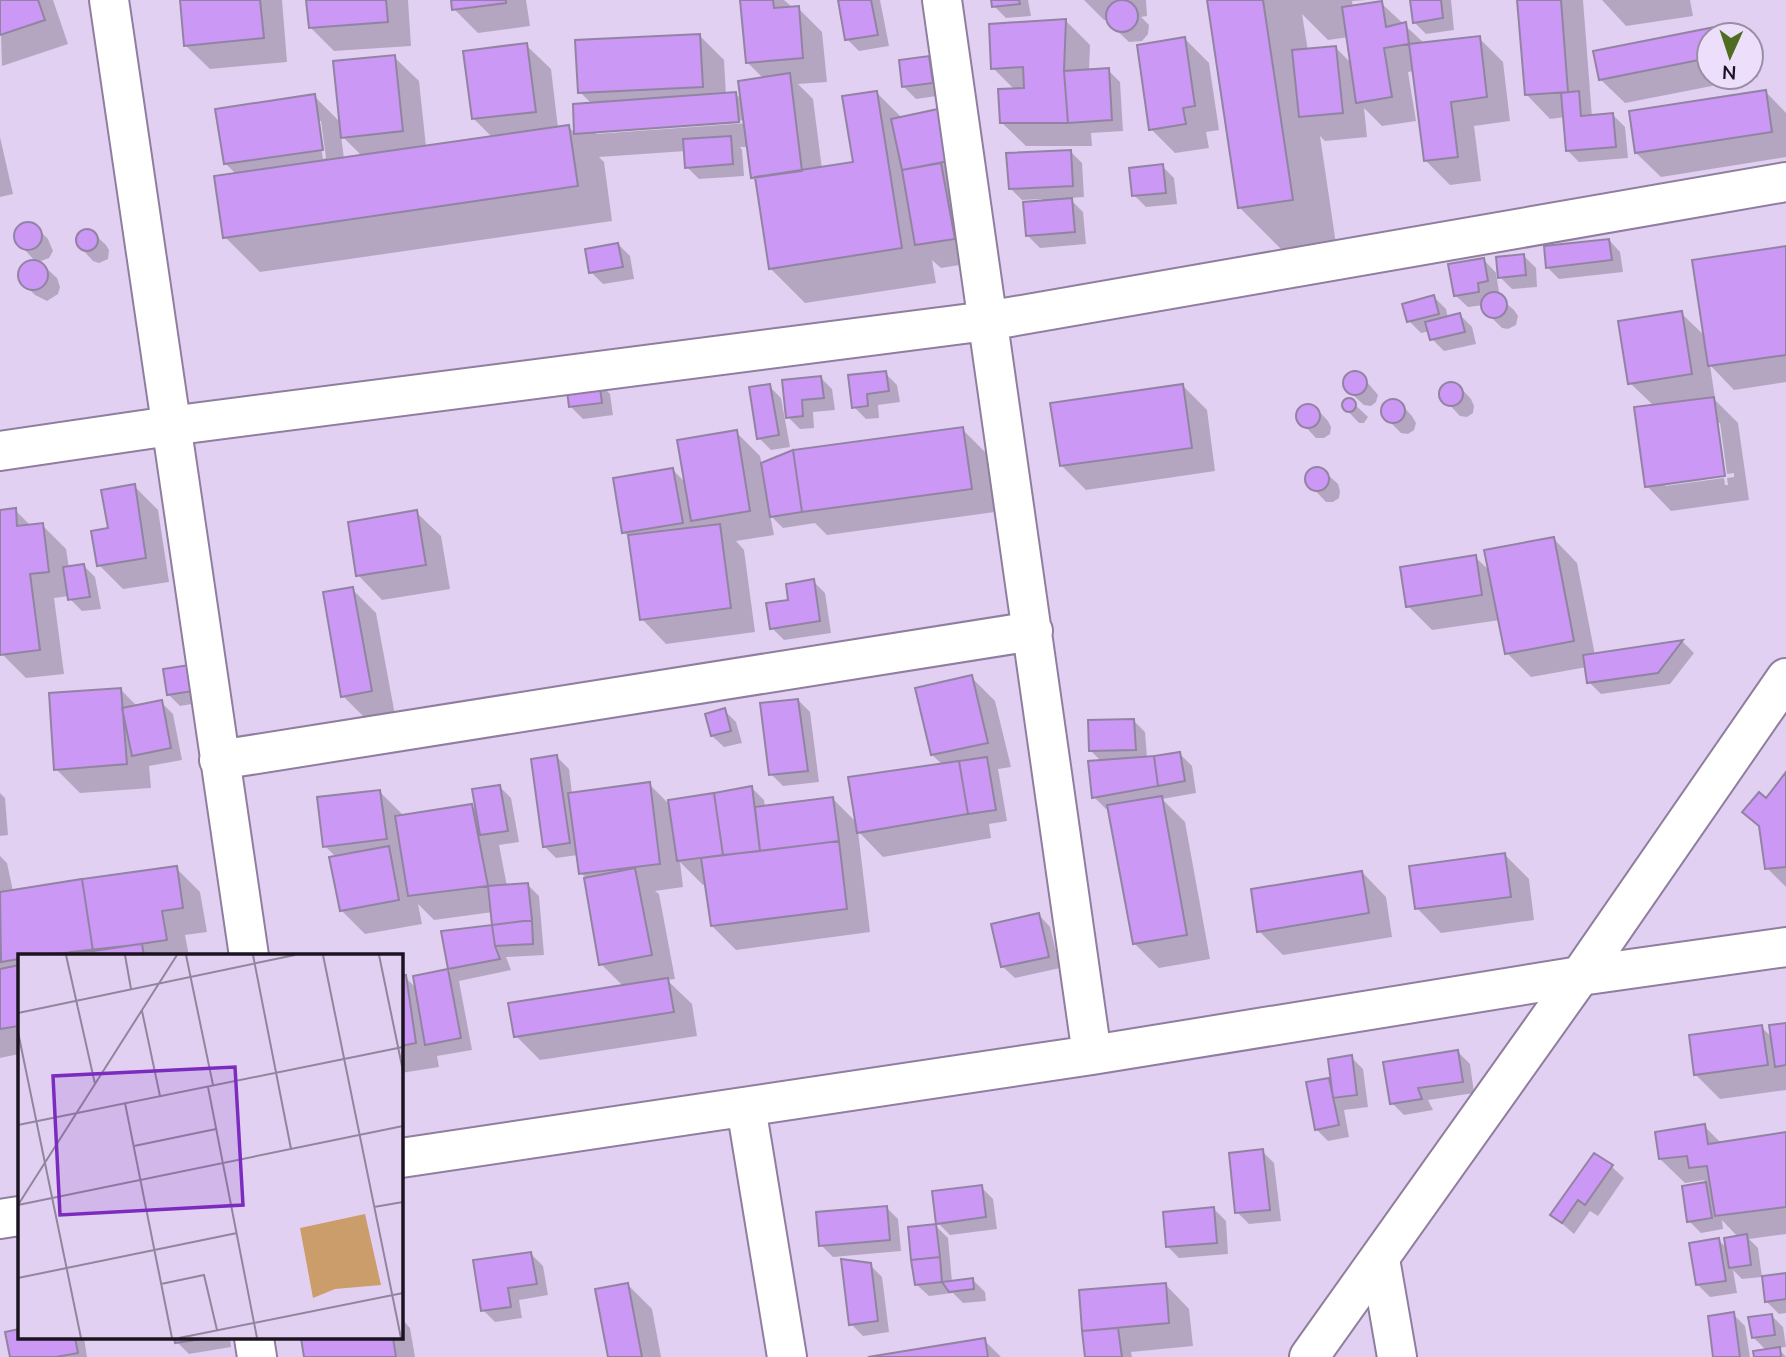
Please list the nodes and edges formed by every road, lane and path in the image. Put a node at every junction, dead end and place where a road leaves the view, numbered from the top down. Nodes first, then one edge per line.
1 (109, 0) edge
2 (942, 0) edge
3 (1786, 182) edge
4 (987, 321) junction
5 (170, 426) junction
6 (0, 451) edge
7 (1033, 631) junction
8 (1786, 678) edge
9 (219, 760) junction
10 (1786, 947) edge
11 (249, 954) edge
12 (1580, 976) junction
13 (1092, 1055) junction
14 (746, 1107) junction
15 (402, 1158) edge
16 (18, 1216) edge
17 (0, 1219) edge
18 (1380, 1259) junction
19 (787, 1357) edge
20 (1309, 1357) edge
21 (1396, 1357) edge

1 - 5 street
2 - 4 street
3 - 4 street
4 - 5 street
4 - 7 street
5 - 6 street
5 - 9 street
7 - 9 street
7 - 13 street
8 - 12 street
9 - 11 street
10 - 12 street
12 - 13 street
12 - 18 street
13 - 14 street
14 - 15 street
14 - 19 street
16 - 17 street
18 - 20 street
18 - 21 street

